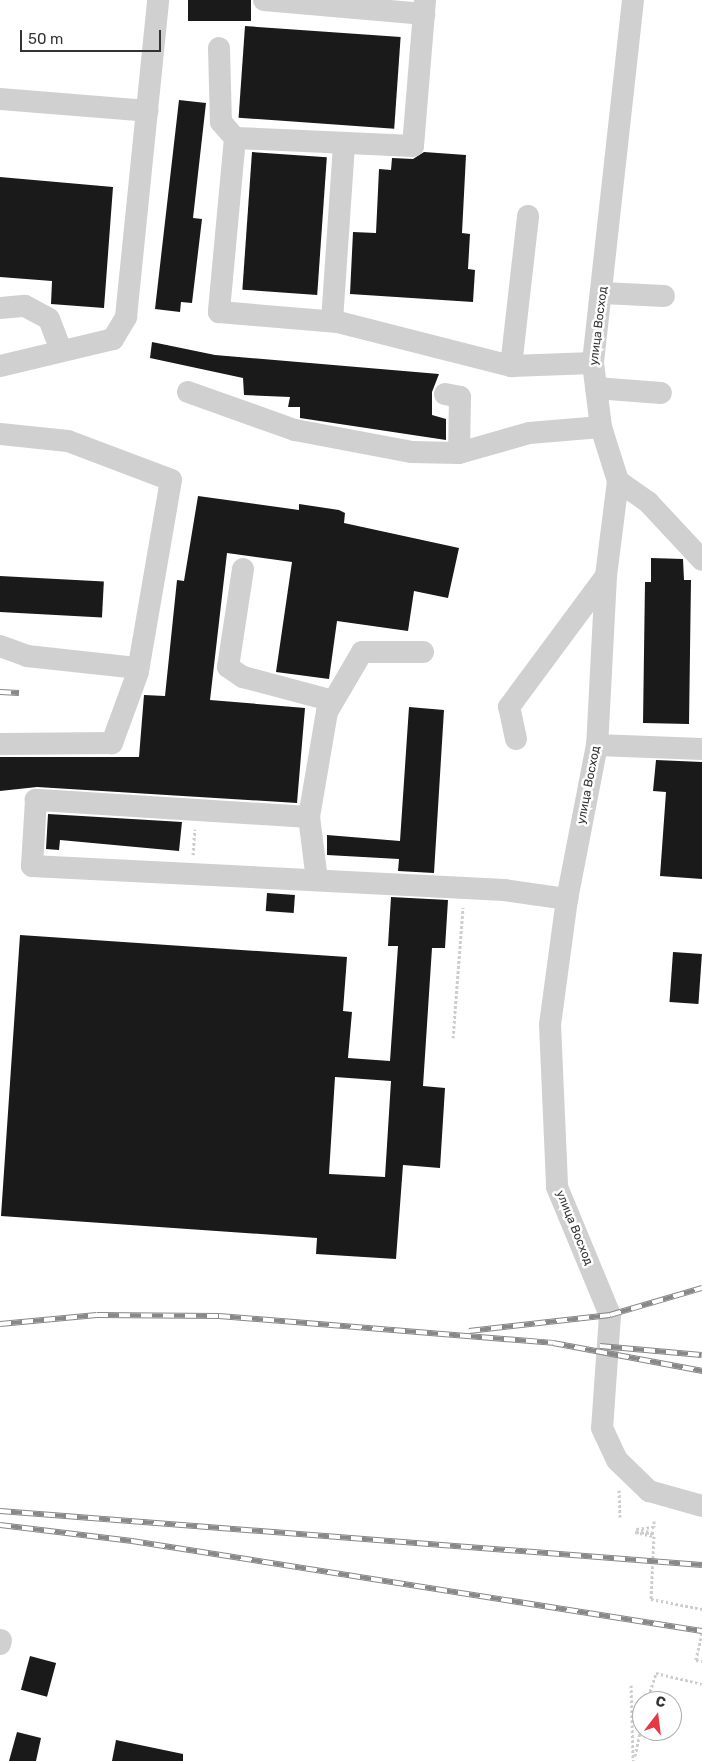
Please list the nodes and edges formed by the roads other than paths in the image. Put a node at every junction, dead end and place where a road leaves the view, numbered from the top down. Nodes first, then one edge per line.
1 (158, 0) edge
2 (264, 0) edge
3 (633, 0) edge
4 (424, 7) edge
5 (218, 48) dead end
6 (0, 99) edge
7 (148, 111) junction
8 (235, 138) junction
9 (344, 143) junction
10 (528, 216) dead end
11 (603, 293) junction
12 (664, 296) dead end
13 (0, 308) edge
14 (332, 321) junction
15 (61, 350) junction
16 (593, 363) junction
17 (0, 366) edge
18 (511, 366) junction
19 (596, 388) junction
20 (188, 392) dead end
21 (661, 393) dead end
22 (445, 394) dead end
23 (601, 427) junction
24 (0, 434) edge
25 (459, 454) junction
26 (618, 481) junction
27 (702, 560) edge
28 (243, 569) dead end
29 (606, 576) junction
30 (0, 646) edge
31 (423, 652) dead end
32 (138, 668) junction
33 (333, 702) junction
34 (516, 739) dead end
35 (0, 744) edge
36 (597, 745) junction
37 (702, 749) edge
38 (309, 817) junction
39 (317, 880) junction
40 (567, 899) junction
41 (702, 1506) edge

1 - 7 street
2 - 4 street
3 - 11 street, улица Восход
4 - 9 street
5 - 8 street
6 - 7 street
7 - 15 street
8 - 9 street
8 - 14 street
9 - 14 street
10 - 18 street
11 - 12 street
11 - 16 street, улица Восход
13 - 15 street
14 - 18 street
15 - 17 street
16 - 18 street
16 - 19 street, улица Восход
19 - 21 street
19 - 23 street, улица Восход
20 - 25 street
22 - 25 street
23 - 25 street
23 - 26 street, улица Восход
24 - 32 street
26 - 27 street
26 - 29 street, улица Восход
28 - 33 street
29 - 34 street
29 - 36 street, улица Восход
30 - 32 street
31 - 33 street
32 - 35 street
33 - 38 street
36 - 37 street
36 - 40 street, улица Восход
38 - 39 street
38 - 39 street
39 - 40 street
40 - 41 street, улица Восход

